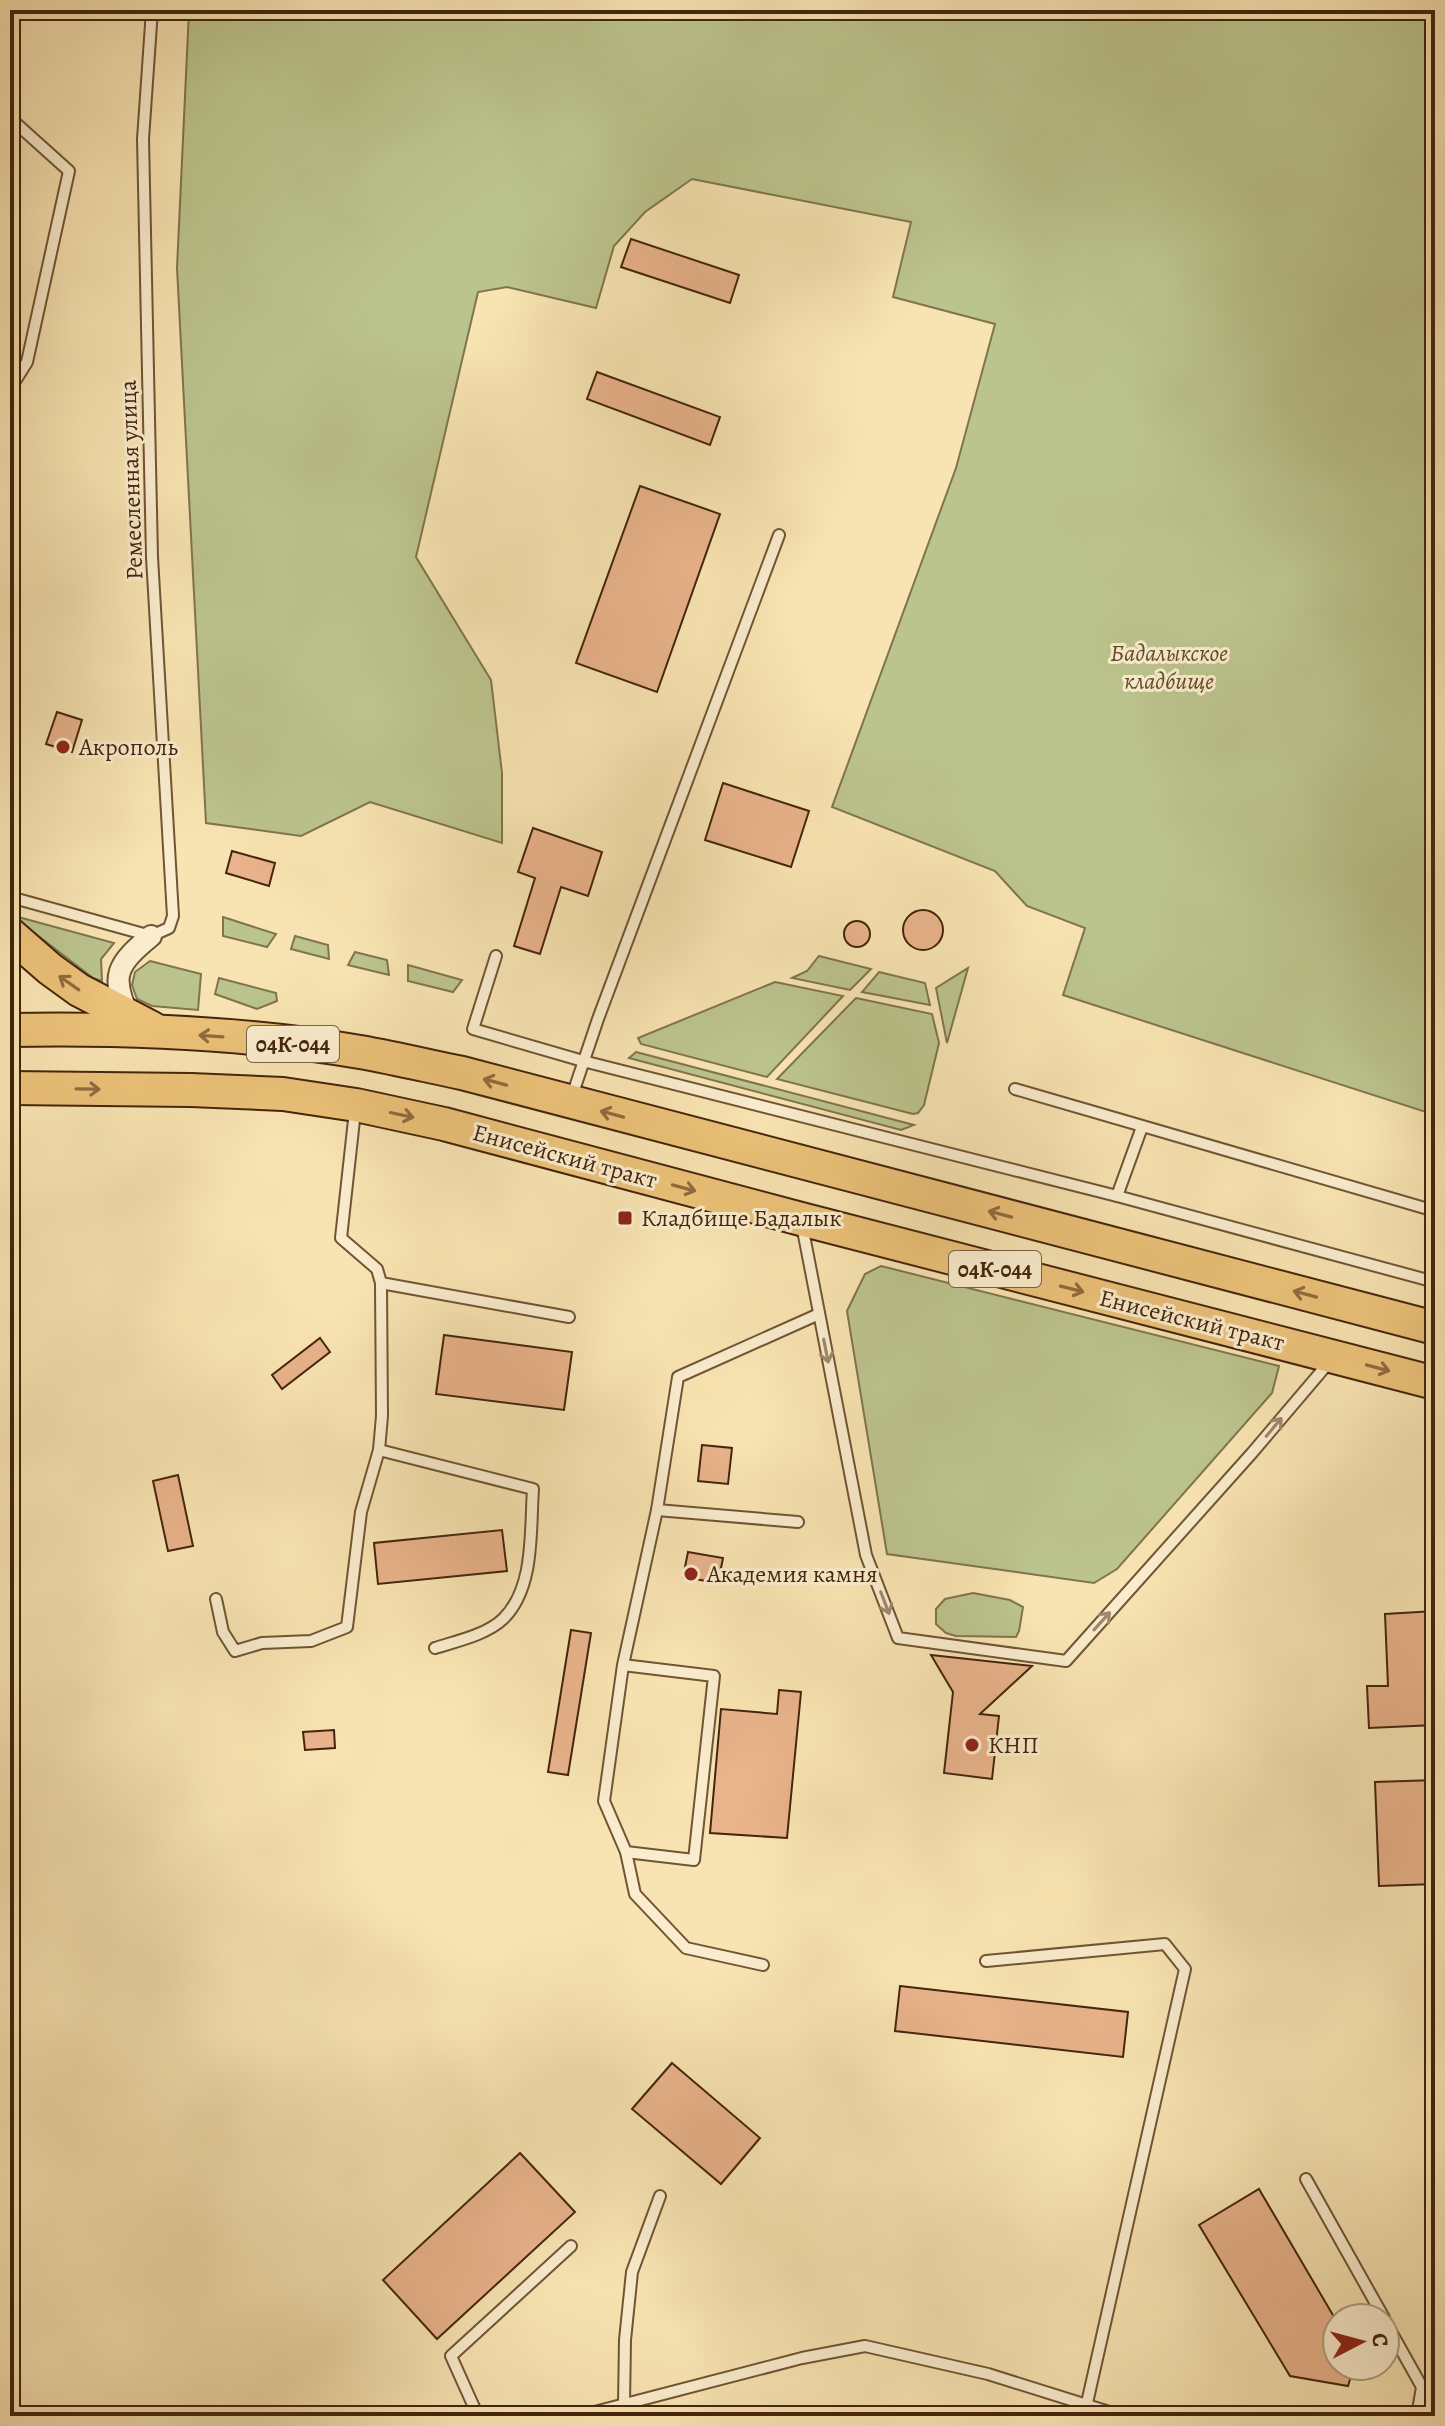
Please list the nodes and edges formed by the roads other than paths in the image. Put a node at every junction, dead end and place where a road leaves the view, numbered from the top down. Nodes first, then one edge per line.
1 (152, 10) edge
2 (10, 118) edge
3 (10, 389) edge
4 (779, 535) dead end
5 (10, 897) edge
6 (10, 934) edge
7 (151, 936) junction
8 (496, 956) dead end
9 (130, 1018) junction
10 (10, 1030) edge
11 (162, 1033) junction
12 (583, 1061) junction
13 (10, 1088) edge
14 (1015, 1089) dead end
15 (570, 1102) junction
16 (356, 1105) junction
17 (1142, 1127) junction
18 (555, 1153) junction
19 (1117, 1196) junction
20 (1435, 1211) edge
21 (801, 1219) junction
22 (1435, 1262) edge
23 (1432, 1282) edge
24 (381, 1283) junction
25 (819, 1314) junction
26 (569, 1317) dead end
27 (1435, 1328) edge
28 (1334, 1356) junction
29 (1435, 1383) edge
30 (379, 1450) junction
31 (657, 1510) junction
32 (798, 1522) dead end
33 (216, 1599) dead end
34 (435, 1648) dead end
35 (623, 1665) junction
36 (626, 1852) junction
37 (986, 1961) dead end
38 (763, 1965) dead end
39 (1306, 2179) dead end
40 (660, 2196) dead end
41 (571, 2246) dead end
42 (1375, 2302) edge
43 (1401, 2349) edge
44 (1087, 2403) junction
45 (624, 2404) junction
46 (478, 2416) edge
47 (579, 2416) edge
48 (1122, 2416) edge
49 (1417, 2416) edge

1 - 7 lane, Ремесленная улица
2 - 3 lane
4 - 12 lane
5 - 7 lane
9 -> 6 main road
7 - 9 street
8 - 12 lane
9 - 11 main road
10 - 11 main road, 04К-044
15 -> 11 main road, 04К-044
12 - 15 lane
12 - 19 lane
13 -> 16 main road, Енисейский тракт / 04К-044
14 - 17 lane
15 - 18 main road
27 -> 15 main road, 04К-044
16 -> 18 main road, Енисейский тракт / 04К-044
16 - 24 lane
17 - 19 lane
17 - 20 lane
18 -> 21 main road, Енисейский тракт / 04К-044
19 - 23 lane
21 - 25 lane
21 -> 28 main road, Енисейский тракт / 04К-044
22 - 23 lane
24 - 26 lane
24 - 30 lane
25 -> 28 lane
25 - 31 lane
28 -> 29 main road, Енисейский тракт / 04К-044
30 - 33 lane
30 - 34 lane
31 - 32 lane
31 - 35 lane
35 - 36 lane
35 - 36 lane
36 - 38 lane
37 - 44 lane
39 - 42 lane
40 - 45 lane
41 - 46 lane
43 - 49 lane
44 - 45 lane
44 - 48 lane
45 - 47 lane

